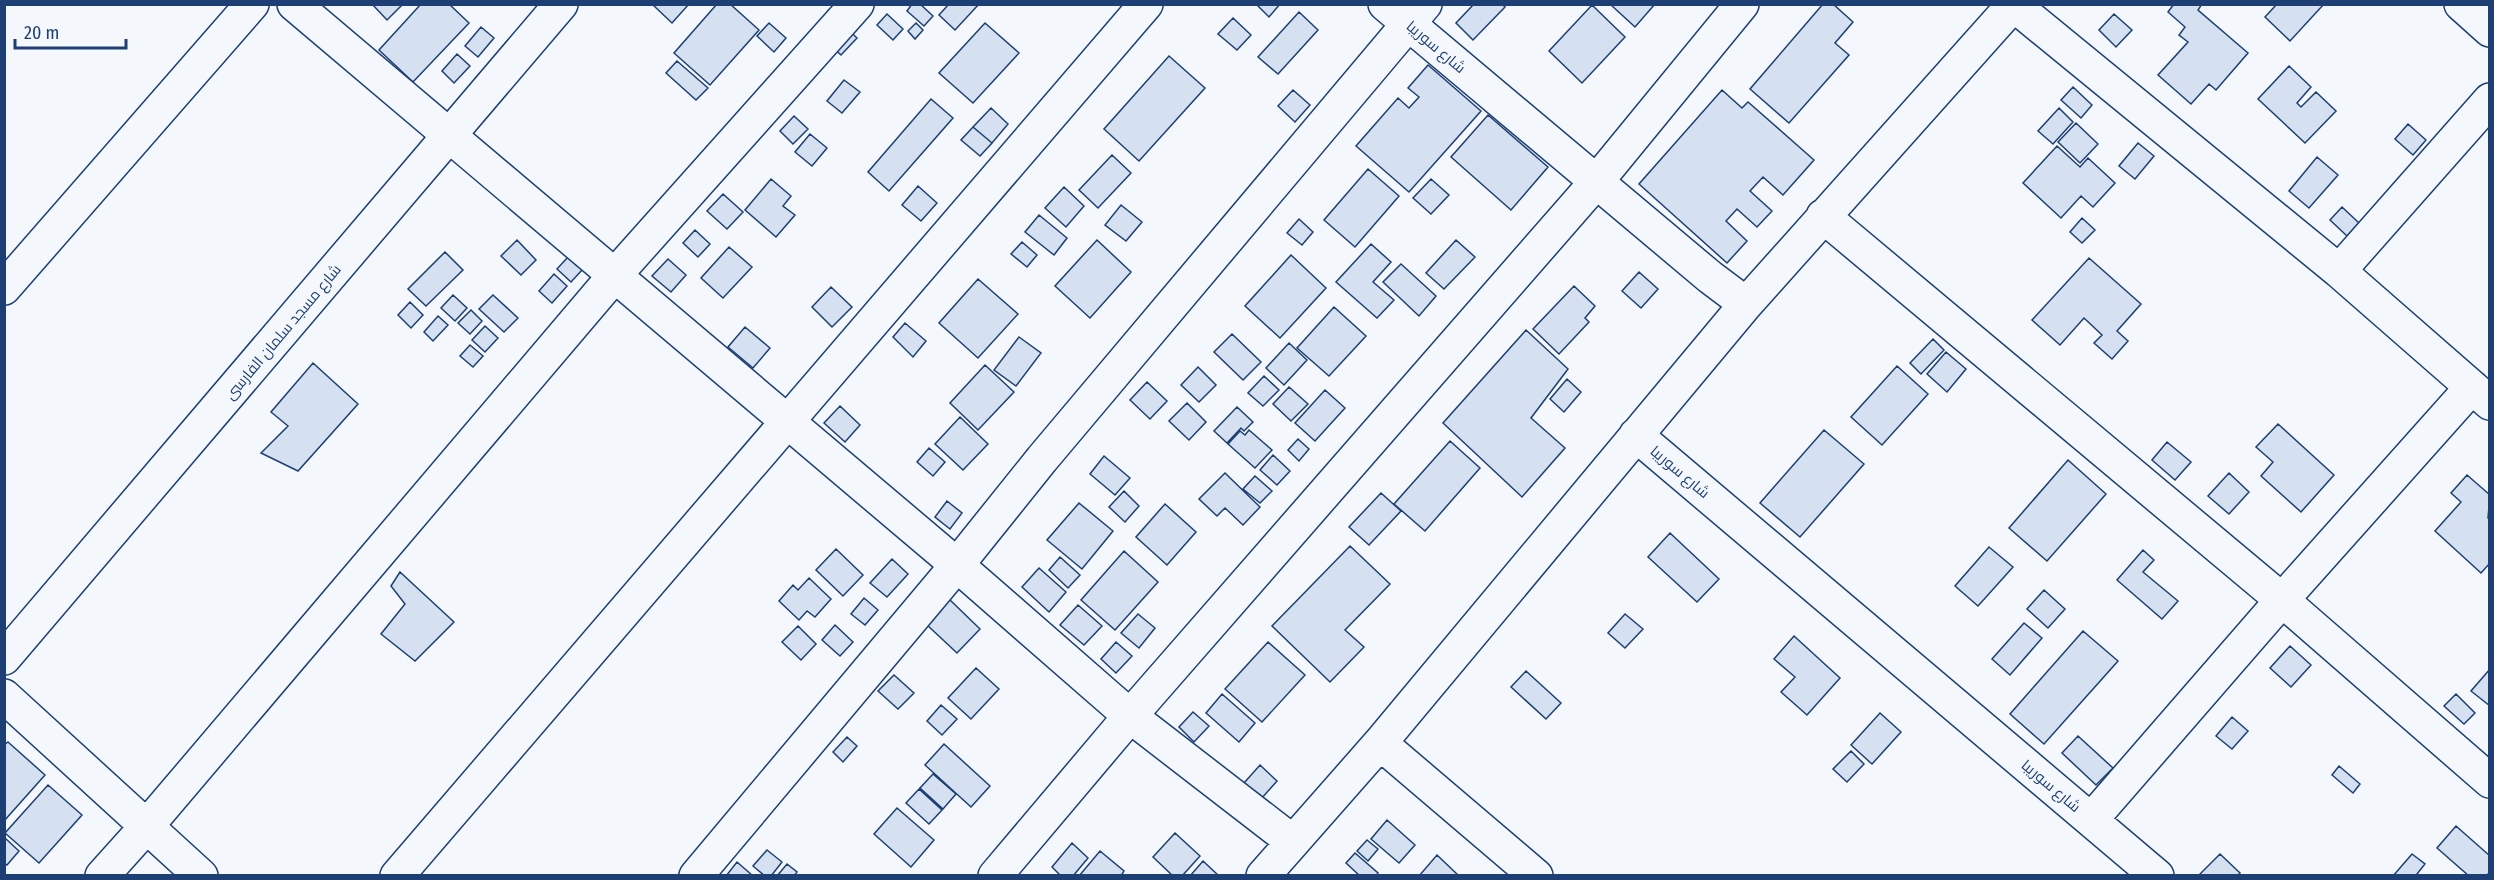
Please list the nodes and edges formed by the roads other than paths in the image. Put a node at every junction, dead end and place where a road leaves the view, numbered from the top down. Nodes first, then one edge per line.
1 (252, 4) edge
2 (294, 4) edge
3 (561, 4) edge
4 (857, 4) edge
5 (1146, 4) edge
6 (1742, 4) edge
7 (2014, 4) edge
8 (2461, 4) edge
9 (1406, 11) edge
10 (2490, 30) edge
11 (2490, 100) edge
12 (450, 136) junction
13 (1597, 182) junction
14 (1823, 216) junction
15 (2339, 271) junction
16 (615, 275) junction
17 (4, 288) edge
18 (1746, 304) junction
19 (2481, 395) edge
20 (788, 422) junction
21 (1636, 435) junction
22 (957, 565) junction
23 (2282, 600) junction
24 (4, 658) edge
25 (4, 696) edge
26 (1130, 716) junction
27 (1380, 743) junction
28 (2490, 781) edge
29 (2091, 820) junction
30 (146, 827) junction
31 (1293, 842) junction
32 (102, 876) edge
33 (201, 876) edge
34 (397, 876) edge
35 (696, 876) edge
36 (995, 876) edge
37 (1263, 876) edge
38 (1536, 876) edge
39 (2157, 876) edge

1 - 17 street
2 - 12 street
3 - 12 street, شارع مسجد سلمان الفارسى
4 - 16 street
5 - 20 street
6 - 13 street
7 - 14 street
7 - 15 street
8 - 10 street
9 - 13 street, شارع سوريبا
9 - 22 street
11 - 15 street
12 - 16 street
12 - 24 street, شارع مسجد سلمان الفارسى
13 - 18 street, شارع سوريبا
13 - 26 street
14 - 18 street
14 - 23 street
15 - 19 street
16 - 20 street
16 - 30 street
18 - 21 street, شارع سوريبا
19 - 23 street
20 - 22 street
20 - 34 street
21 - 27 street
21 - 29 street, شارع سوريبا
22 - 26 street
22 - 35 street
23 - 28 street
23 - 29 street
25 - 30 street
26 - 31 street
26 - 36 street
27 - 31 street
27 - 38 street
29 - 39 street, شارع سوريبا
30 - 32 street
30 - 33 street
31 - 37 street

